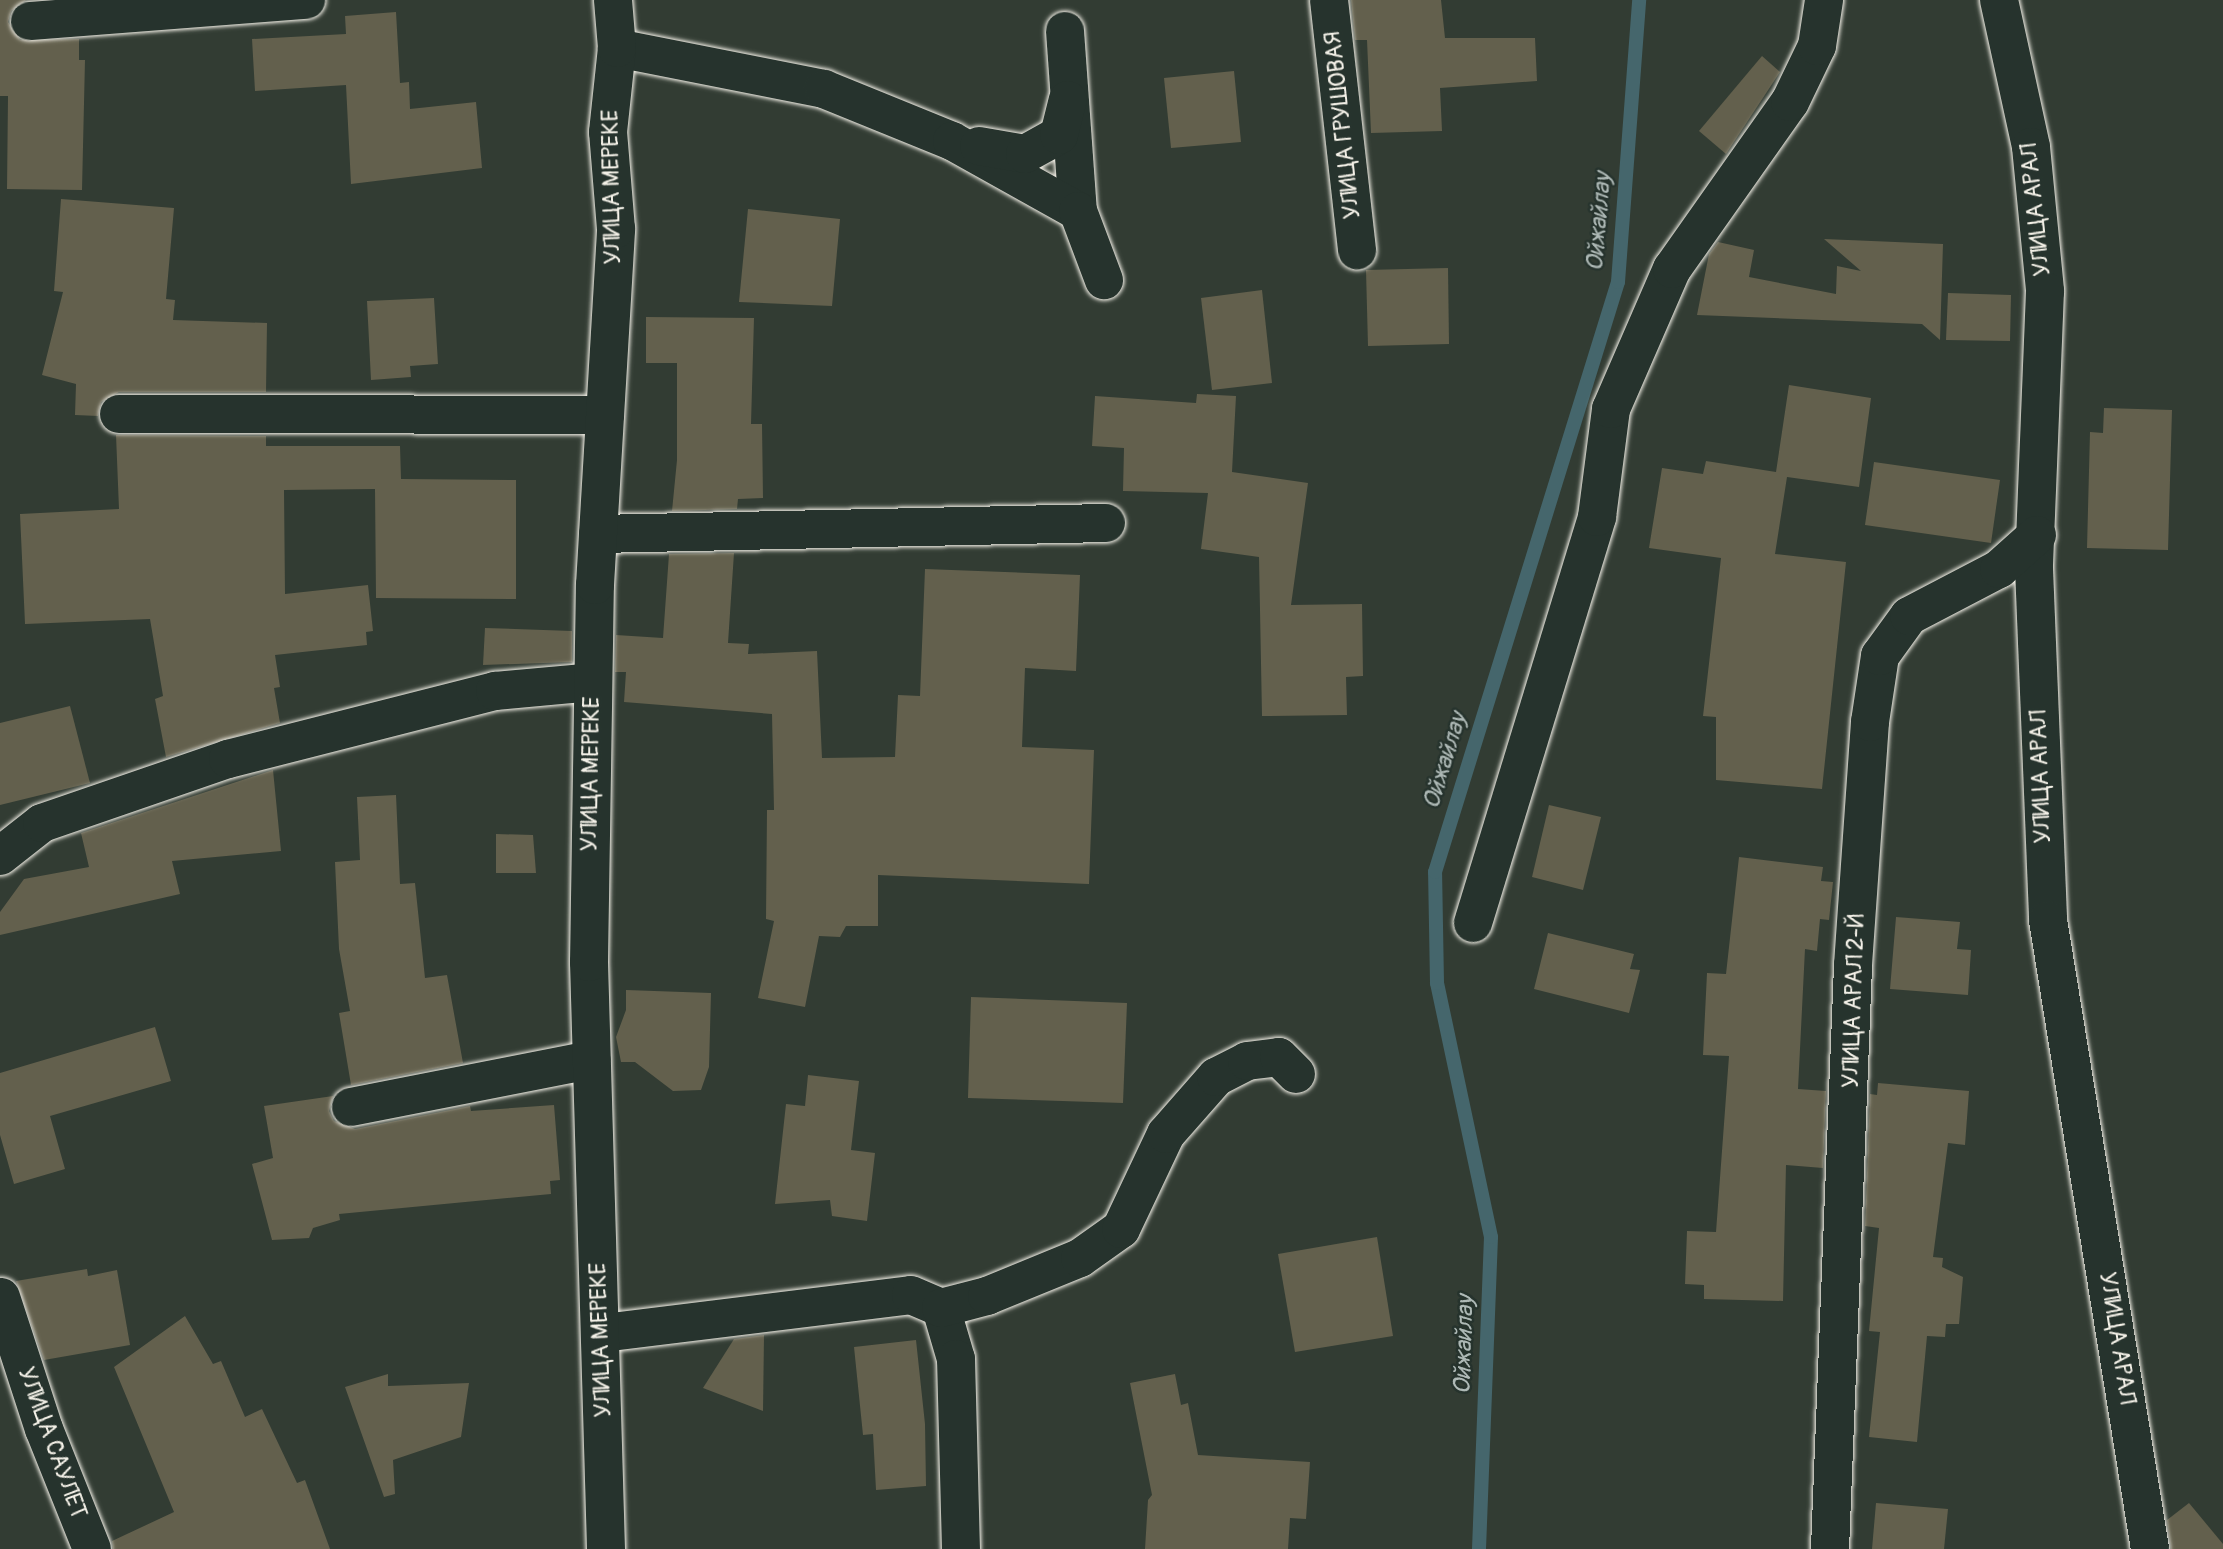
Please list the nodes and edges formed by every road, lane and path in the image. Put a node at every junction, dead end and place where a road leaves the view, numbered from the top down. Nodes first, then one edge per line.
1 (306, 0) edge
2 (613, 0) edge
3 (1329, 0) edge
4 (1824, 0) edge
5 (2000, 0) edge
6 (30, 21) dead end
7 (1065, 31) dead end
8 (617, 48) junction
9 (1070, 91) junction
10 (952, 141) junction
11 (1078, 211) junction
12 (1357, 250) dead end
13 (1104, 280) dead end
14 (119, 414) dead end
15 (605, 415) junction
16 (1106, 523) dead end
17 (598, 534) junction
18 (2037, 535) junction
19 (593, 682) junction
20 (0, 856) edge
21 (1473, 923) dead end
22 (591, 1060) junction
23 (1296, 1074) dead end
24 (351, 1107) dead end
25 (1, 1297) edge
26 (941, 1308) junction
27 (603, 1333) junction
28 (92, 1549) edge
29 (606, 1549) edge
30 (961, 1549) edge
31 (1830, 1549) edge
32 (2150, 1549) edge

1 - 6 street
2 - 8 street, УЛИЦА МЕРЕКЕ
3 - 12 street, УЛИЦА ГРУШОВАЯ
4 - 21 street
5 - 18 street, УЛИЦА АРАЛ
7 - 9 street
8 - 10 street
8 - 15 street, УЛИЦА МЕРЕКЕ
9 - 10 street
9 - 11 street
10 - 11 street
11 - 13 street
14 - 15 street
15 - 17 street, УЛИЦА МЕРЕКЕ
16 - 17 street
17 - 19 street, УЛИЦА МЕРЕКЕ
18 - 31 street, УЛИЦА АРАЛ 2-Й
18 - 32 street, УЛИЦА АРАЛ
19 - 20 street
19 - 22 street, УЛИЦА МЕРЕКЕ
22 - 24 street
22 - 27 street, УЛИЦА МЕРЕКЕ
23 - 26 street
25 - 28 street, УЛИЦА САУЛЕТ
26 - 27 street
26 - 30 street
27 - 29 street, УЛИЦА МЕРЕКЕ

